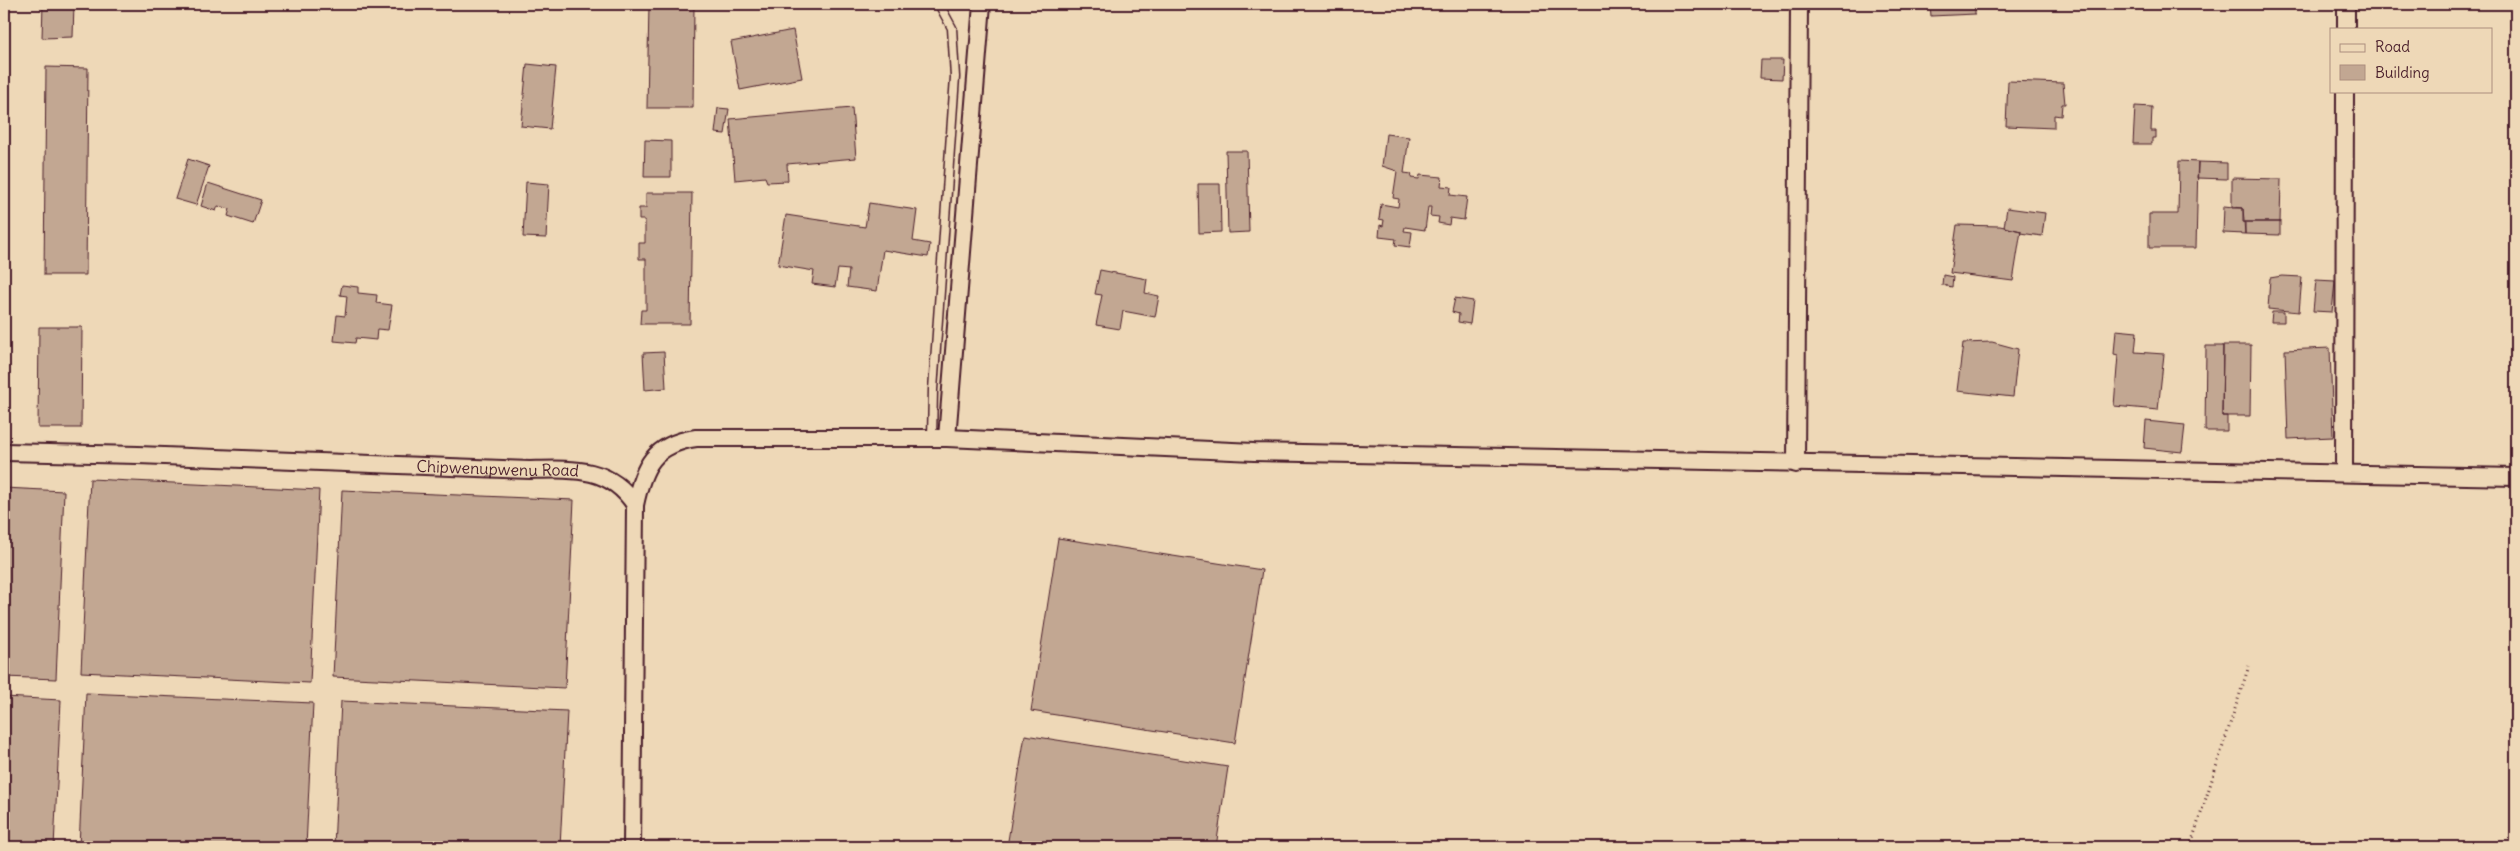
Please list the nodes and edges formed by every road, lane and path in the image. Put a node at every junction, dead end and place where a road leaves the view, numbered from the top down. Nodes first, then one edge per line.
1 (939, 4) edge
2 (982, 4) edge
3 (1799, 4) edge
4 (2346, 4) edge
5 (2346, 28) edge
6 (2345, 92) edge
7 (939, 438) junction
8 (4, 452) edge
9 (1796, 464) junction
10 (2344, 473) junction
11 (2516, 477) edge
12 (635, 505) junction
13 (2249, 666) dead end
14 (632, 847) edge
15 (2190, 847) edge

1 - 7 lane
2 - 7 street
3 - 9 street
4 - 5 street
6 - 10 street
7 - 9 street
7 - 12 street
8 - 12 street, Chipwenupwenu Road
9 - 10 street
10 - 11 street
12 - 14 street
13 - 15 path

